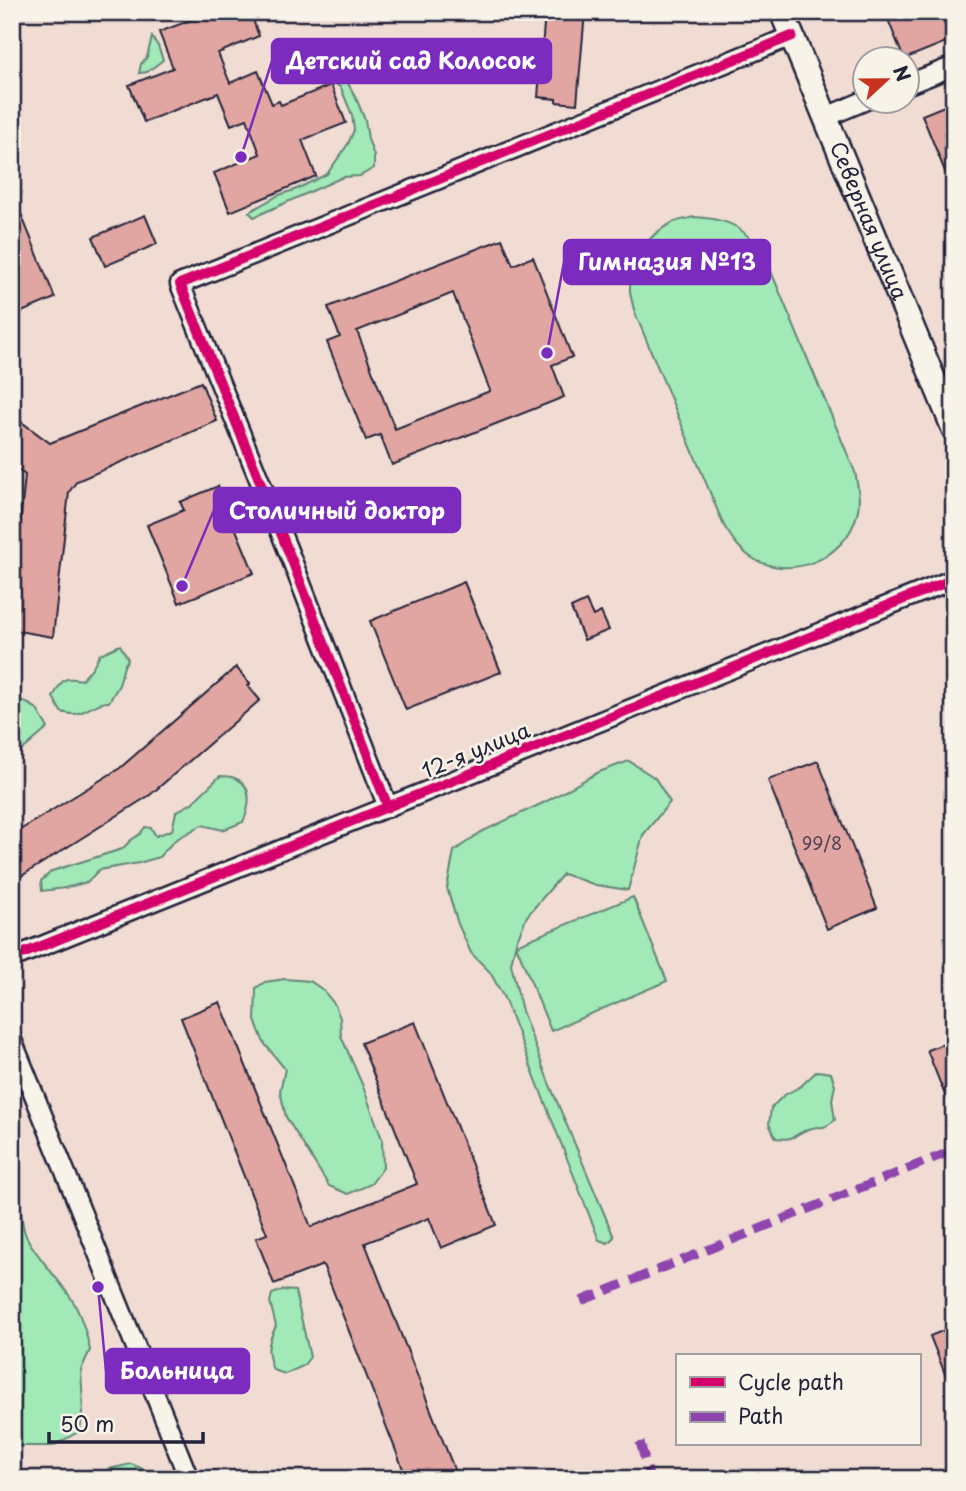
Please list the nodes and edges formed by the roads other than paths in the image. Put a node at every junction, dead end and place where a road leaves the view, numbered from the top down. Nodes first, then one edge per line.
1 (782, 12) edge
2 (792, 36) junction
3 (954, 66) edge
4 (920, 79) edge
5 (850, 107) edge
6 (825, 117) junction
7 (954, 429) edge
8 (954, 579) edge
9 (388, 807) junction
10 (12, 958) edge
11 (12, 1040) edge
12 (189, 1479) edge

1 - 2 street, Северная улица
2 - 6 street, Северная улица
2 - 9 street
3 - 4 street
5 - 6 street
6 - 7 street, Северная улица
8 - 9 street, 12-я улица
9 - 10 street, 12-я улица
11 - 12 street

